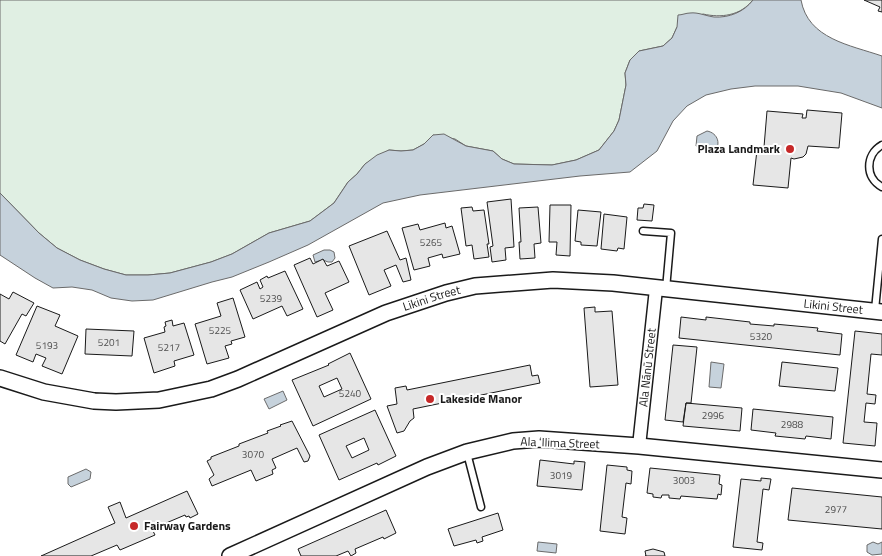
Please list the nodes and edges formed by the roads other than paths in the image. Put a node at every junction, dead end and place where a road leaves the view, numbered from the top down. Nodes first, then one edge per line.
1 (882, 145) edge
2 (882, 187) edge
3 (643, 231) dead end
4 (882, 239) edge
5 (661, 289) junction
6 (879, 312) edge
7 (0, 378) edge
8 (639, 446) junction
9 (467, 452) junction
10 (882, 470) edge
11 (481, 507) dead end
12 (230, 556) edge

1 - 2 lane
3 - 5 lane
4 - 6 lane
5 - 6 street, Likini Street
5 - 7 street, Likini Street
5 - 8 street, Ala Nānū Street
8 - 9 street, Ala ʻIlima Street
8 - 10 street, Ala ʻIlima Street
9 - 11 lane
9 - 12 street, Ala ʻIlima Street

